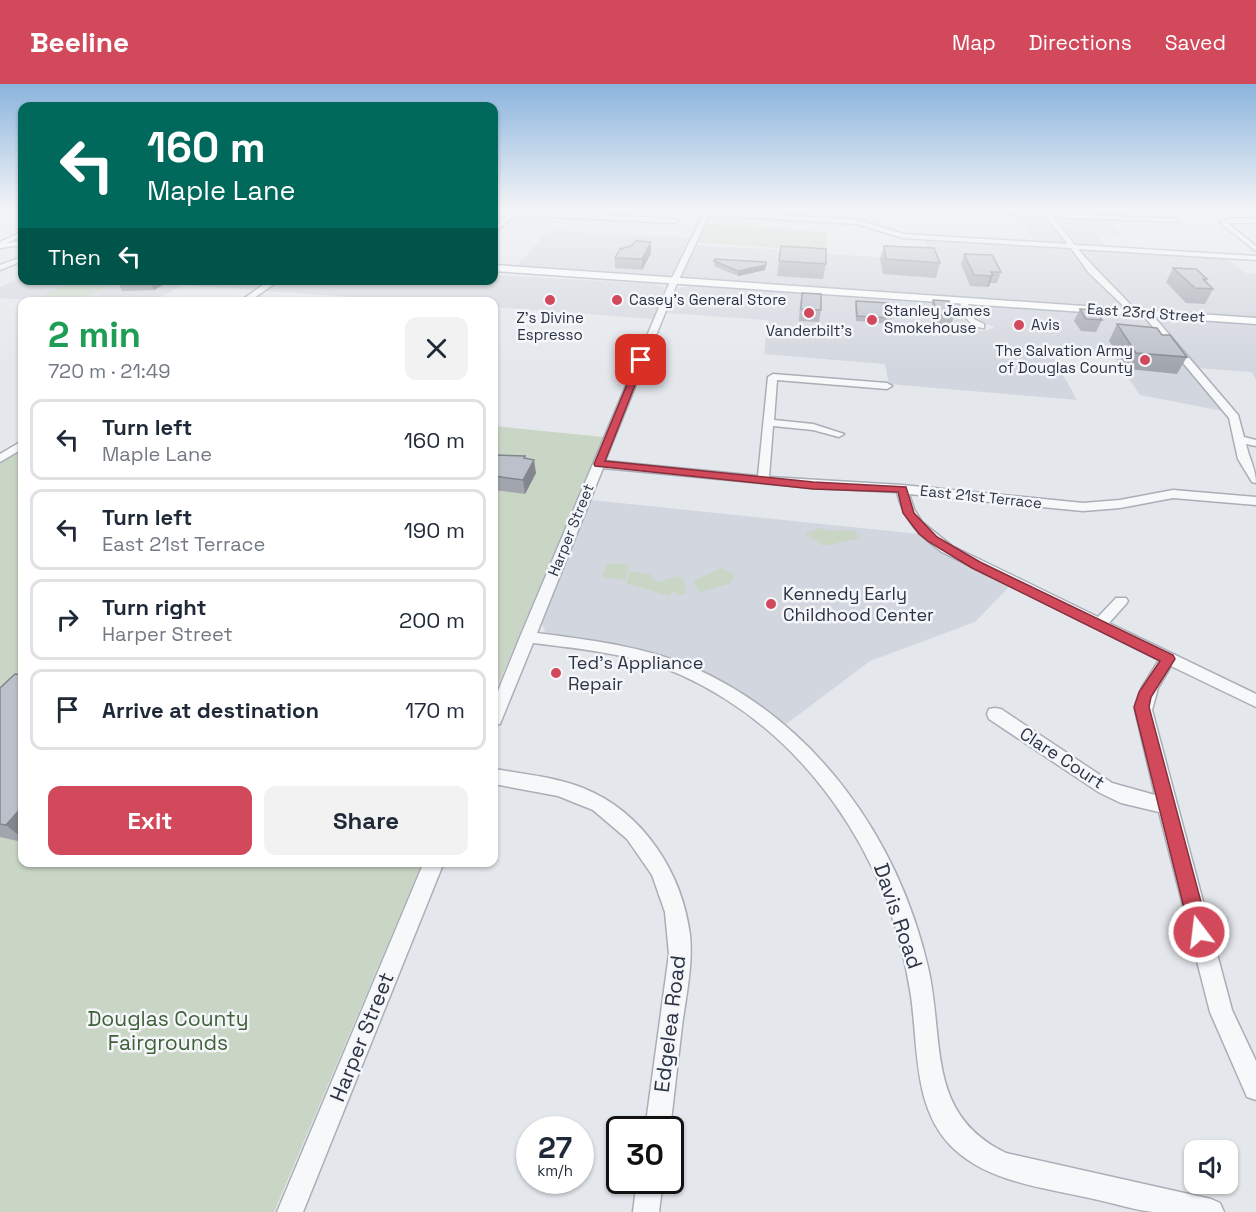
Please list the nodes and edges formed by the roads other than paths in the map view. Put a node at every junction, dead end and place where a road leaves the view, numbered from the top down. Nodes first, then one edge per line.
1 (683, 263) edge
2 (1085, 263) edge
3 (498, 270) edge
4 (674, 282) junction
5 (268, 285) edge
6 (250, 297) edge
7 (963, 301) junction
8 (1132, 312) junction
9 (1146, 313) junction
10 (1256, 321) edge
11 (981, 326) dead end
12 (887, 386) dead end
13 (769, 423) junction
14 (839, 434) dead end
15 (1240, 438) junction
16 (1256, 443) edge
17 (18, 447) edge
18 (0, 459) edge
19 (599, 464) junction
20 (763, 480) junction
21 (1256, 480) edge
22 (902, 489) junction
23 (1256, 501) edge
24 (1120, 601) dead end
25 (1099, 625) junction
26 (527, 637) junction
27 (1168, 659) junction
28 (1256, 701) edge
29 (498, 708) edge
30 (995, 714) dead end
31 (498, 778) edge
32 (1166, 806) junction
33 (432, 867) edge
34 (1256, 1088) edge
35 (659, 1116) edge
36 (648, 1194) edge
37 (290, 1212) edge
38 (646, 1212) edge
39 (1211, 1212) edge

1 - 4 street, Harper Street
2 - 8 street
3 - 4 main road, East 23rd Street
4 - 7 main road, East 23rd Street
4 - 19 street, Harper Street
5 - 6 street
7 - 8 main road, East 23rd Street
7 - 11 street
8 - 9 main road, East 23rd Street
9 - 10 main road, East 23rd Street
9 - 15 street
12 - 13 street
13 - 14 street
13 - 20 street
15 - 16 street
15 - 21 street
17 - 18 street
19 - 20 street, East 21st Terrace
19 - 26 street, Harper Street
20 - 22 street, East 21st Terrace
22 - 23 street, East 21st Terrace
22 - 25 street
24 - 25 street
25 - 27 street
26 - 29 street, Harper Street
26 - 39 street, Davis Road
27 - 28 street
27 - 32 street
30 - 32 street, Clare Court
31 - 35 street, Edgelea Road
32 - 34 street
33 - 37 street, Harper Street
36 - 38 street

